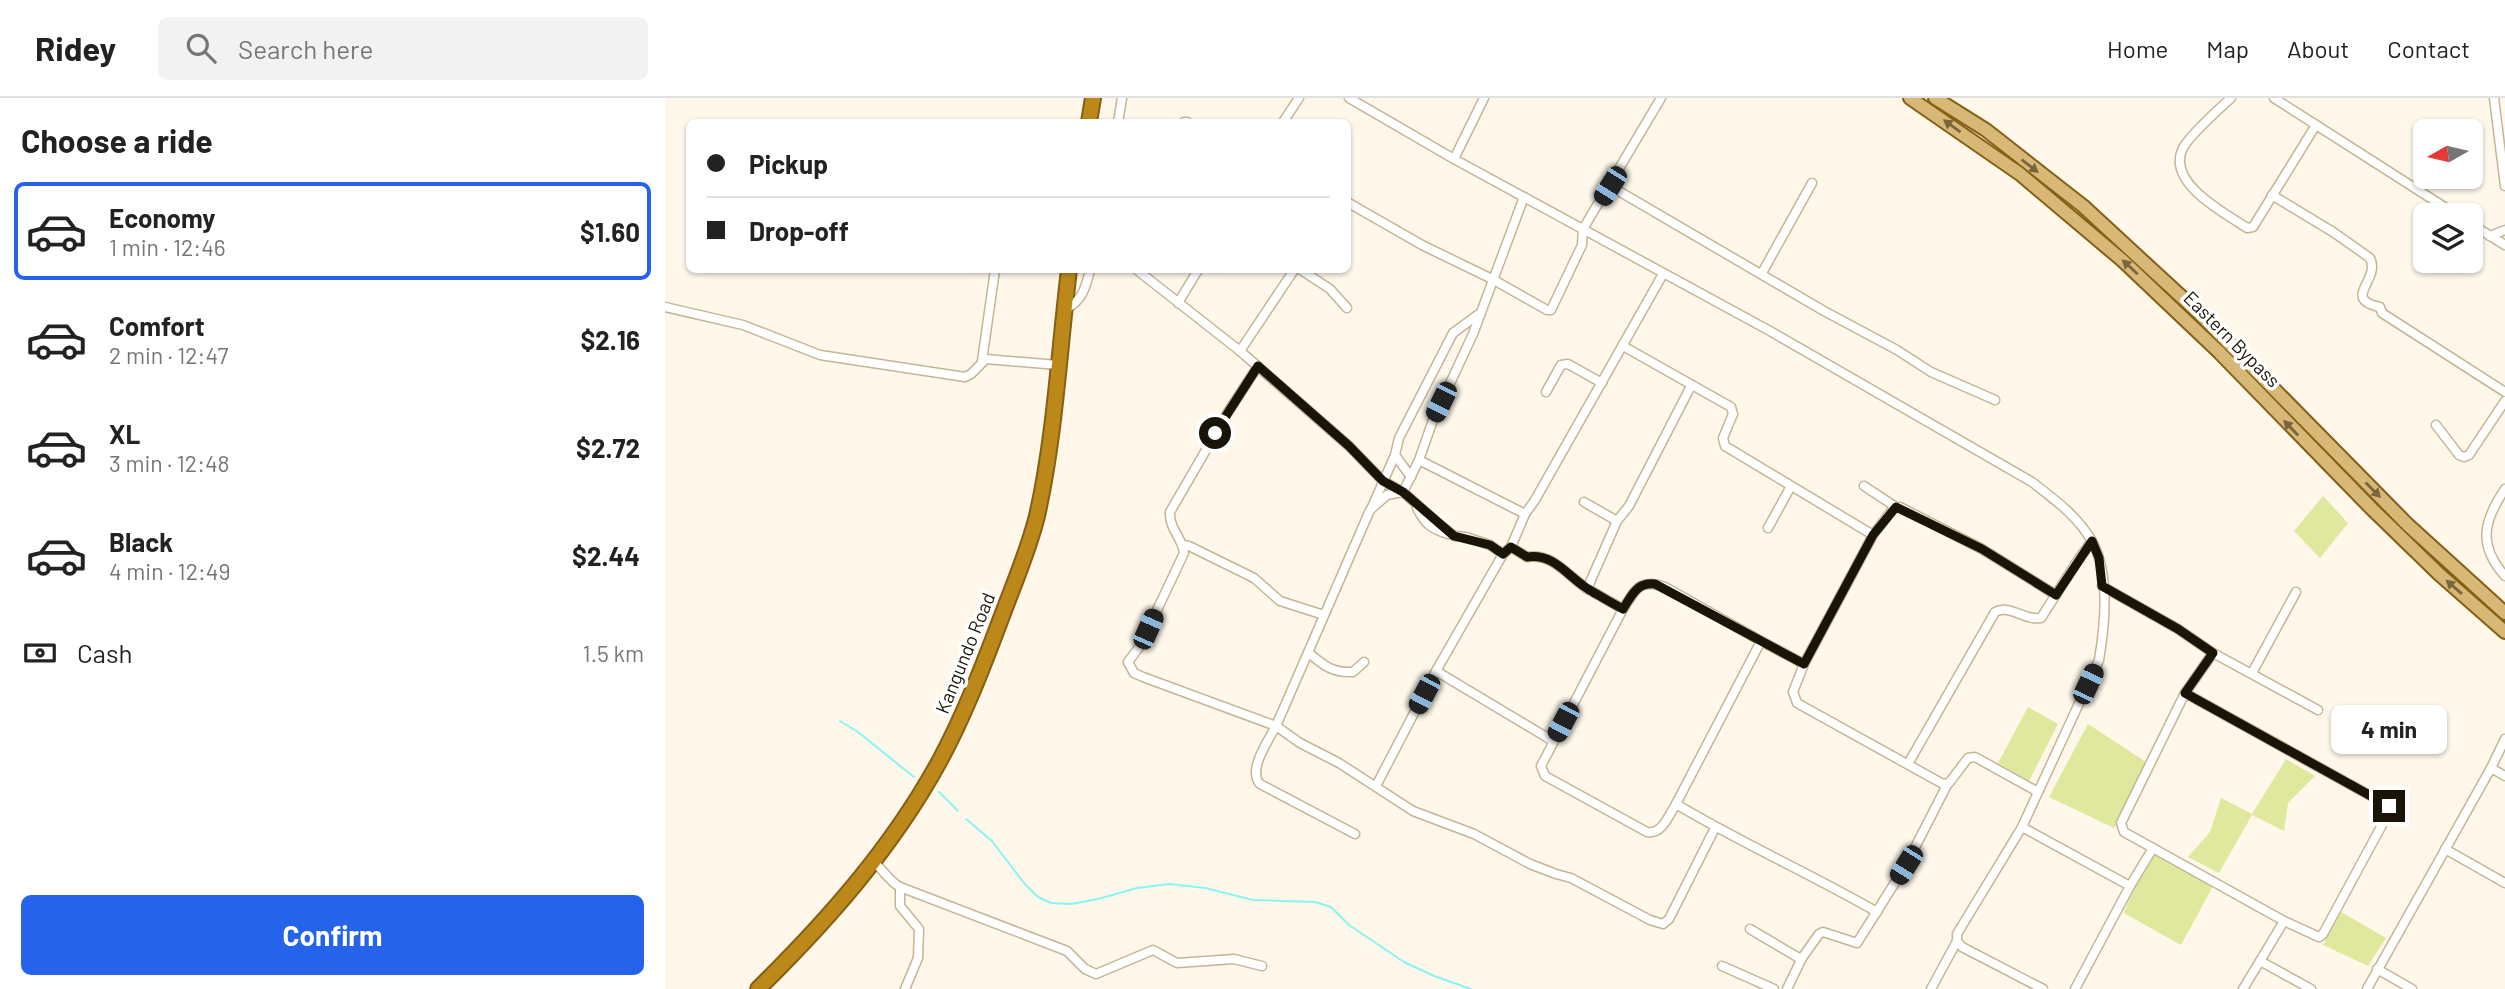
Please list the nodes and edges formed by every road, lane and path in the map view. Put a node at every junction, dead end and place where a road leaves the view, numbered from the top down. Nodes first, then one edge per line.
1 (1093, 98) edge
2 (1122, 98) edge
3 (1299, 98) edge
4 (1349, 98) edge
5 (1484, 98) edge
6 (1661, 98) edge
7 (1910, 98) edge
8 (2231, 98) edge
9 (2274, 98) edge
10 (2494, 98) edge
11 (1941, 100) edge
12 (1090, 119) edge
13 (1118, 119) edge
14 (1285, 119) edge
15 (2316, 125) junction
16 (1454, 159) junction
17 (1812, 183) dead end
18 (1610, 186) junction
19 (2505, 186) edge
20 (2273, 195) junction
21 (1524, 197) junction
22 (2438, 203) edge
23 (1351, 204) edge
24 (1583, 229) junction
25 (2505, 230) edge
26 (2483, 232) edge
27 (2490, 236) junction
28 (2505, 245) edge
29 (995, 273) edge
30 (1069, 273) edge
31 (1089, 273) edge
32 (1141, 273) edge
33 (1196, 273) edge
34 (1292, 273) edge
35 (1306, 273) edge
36 (1762, 273) junction
37 (1663, 274) junction
38 (1492, 279) junction
39 (1178, 303) junction
40 (665, 307) edge
41 (1347, 308) dead end
42 (1064, 310) junction
43 (1479, 314) junction
44 (1623, 346) junction
45 (1240, 351) junction
46 (982, 361) junction
47 (1058, 365) junction
48 (1258, 366) junction
49 (1602, 383) junction
50 (1691, 386) junction
51 (1546, 392) dead end
52 (2505, 392) edge
53 (1994, 400) dead end
54 (2505, 401) edge
55 (2437, 425) dead end
56 (1395, 455) junction
57 (1419, 460) junction
58 (1411, 477) junction
59 (1383, 481) junction
60 (1791, 486) junction
61 (1864, 486) dead end
62 (2505, 489) edge
63 (1403, 492) junction
64 (1584, 502) dead end
65 (1896, 507) junction
66 (1370, 510) junction
67 (1525, 514) junction
68 (1617, 522) junction
69 (1768, 528) dead end
70 (1873, 535) junction
71 (2092, 541) junction
72 (1183, 545) junction
73 (1511, 547) junction
74 (1503, 554) junction
75 (2505, 576) edge
76 (2102, 586) junction
77 (1587, 589) junction
78 (2296, 592) dead end
79 (2056, 595) junction
80 (1623, 609) junction
81 (2505, 613) edge
82 (1324, 615) junction
83 (2505, 632) edge
84 (1761, 641) junction
85 (1309, 653) junction
86 (2213, 653) junction
87 (1364, 662) dead end
88 (1804, 664) junction
89 (1436, 671) junction
90 (2252, 673) junction
91 (2185, 693) junction
92 (2318, 710) dead end
93 (1276, 726) junction
94 (2505, 739) edge
95 (1553, 741) junction
96 (1908, 764) junction
97 (2491, 768) junction
98 (2505, 776) edge
99 (1947, 785) junction
100 (1376, 786) junction
101 (2038, 792) junction
102 (1676, 804) junction
103 (2022, 827) junction
104 (1715, 828) junction
105 (1355, 834) dead end
106 (2153, 848) junction
107 (2445, 849) junction
108 (874, 862) junction
109 (2505, 883) edge
110 (2130, 886) junction
111 (899, 887) junction
112 (1877, 912) junction
113 (2284, 921) junction
114 (1750, 929) dead end
115 (1957, 942) junction
116 (1802, 958) junction
117 (2260, 961) junction
118 (1262, 966) dead end
119 (1722, 966) dead end
120 (2377, 969) junction
121 (2031, 986) edge
122 (758, 989) edge
123 (905, 989) edge
124 (1774, 989) edge
125 (1787, 989) edge
126 (1931, 989) edge
127 (2043, 989) edge
128 (2075, 989) edge
129 (2243, 989) edge
130 (2311, 989) edge
131 (2367, 989) edge
132 (2412, 989) edge

1 - 12 highway
2 - 13 street
3 - 14 street
4 - 16 street
5 - 16 street
6 - 18 street
83 -> 7 main road, Eastern Bypass
8 - 20 street
9 - 15 street
10 - 19 street
11 -> 81 main road, Eastern Bypass
15 - 20 street
15 - 22 street
16 - 21 street
17 - 36 street
18 - 24 street
18 - 36 street
20 - 52 street
21 - 24 street
21 - 38 street
23 - 38 street
24 - 37 street
24 - 38 street
25 - 27 street
26 - 27 street
27 - 28 street
29 - 46 street
30 - 42 highway, Kangundo Road
31 - 42 street
32 - 39 street
33 - 39 street
34 - 45 street
35 - 41 street
36 - 53 street
37 - 44 street
37 - 71 street
38 - 43 street
39 - 45 street
40 - 46 street
42 - 47 highway, Kangundo Road
43 - 56 street
43 - 57 street
44 - 49 street
44 - 50 street
45 - 48 street
46 - 47 street
47 - 108 highway, Kangundo Road
48 - 59 street
48 - 72 street
49 - 51 street
49 - 67 street
50 - 60 street
50 - 68 street
54 - 55 street
56 - 58 street
56 - 59 street
57 - 58 street
57 - 67 street
58 - 63 street
59 - 63 street
59 - 66 street
60 - 69 street
60 - 70 street
61 - 65 street
62 - 75 street
63 - 66 street
63 - 74 street
64 - 68 street
65 - 70 street
65 - 79 street
66 - 82 street
67 - 73 street
68 - 77 street
70 - 88 street
71 - 76 street
71 - 79 street
72 - 82 street
72 - 93 street
73 - 74 street
73 - 77 street
74 - 89 street
76 - 86 street
76 - 101 street
77 - 80 street
78 - 90 street
79 - 96 street
80 - 84 street
80 - 95 street
82 - 85 street
84 - 88 street
84 - 102 street
85 - 87 street
85 - 93 street
86 - 90 street
86 - 91 street
88 - 96 street
89 - 95 street
89 - 100 street
90 - 92 street
91 - 106 street
91 - 113 street
93 - 100 street
93 - 105 street
94 - 97 street
95 - 102 street
96 - 99 street
97 - 98 street
97 - 107 street
99 - 101 street
99 - 112 street
100 - 104 street
101 - 103 street
102 - 104 street
103 - 110 street
103 - 115 street
104 - 112 street
106 - 110 street
106 - 113 street
107 - 109 street
107 - 120 street
108 - 111 street
108 - 122 highway, Kangundo Road
110 - 128 street
111 - 118 street
111 - 123 street
112 - 116 street
113 - 117 street
114 - 116 street
115 - 121 street
115 - 126 street
116 - 125 street
117 - 129 street
117 - 130 street
119 - 124 street
120 - 131 street
120 - 132 street
121 - 127 street

